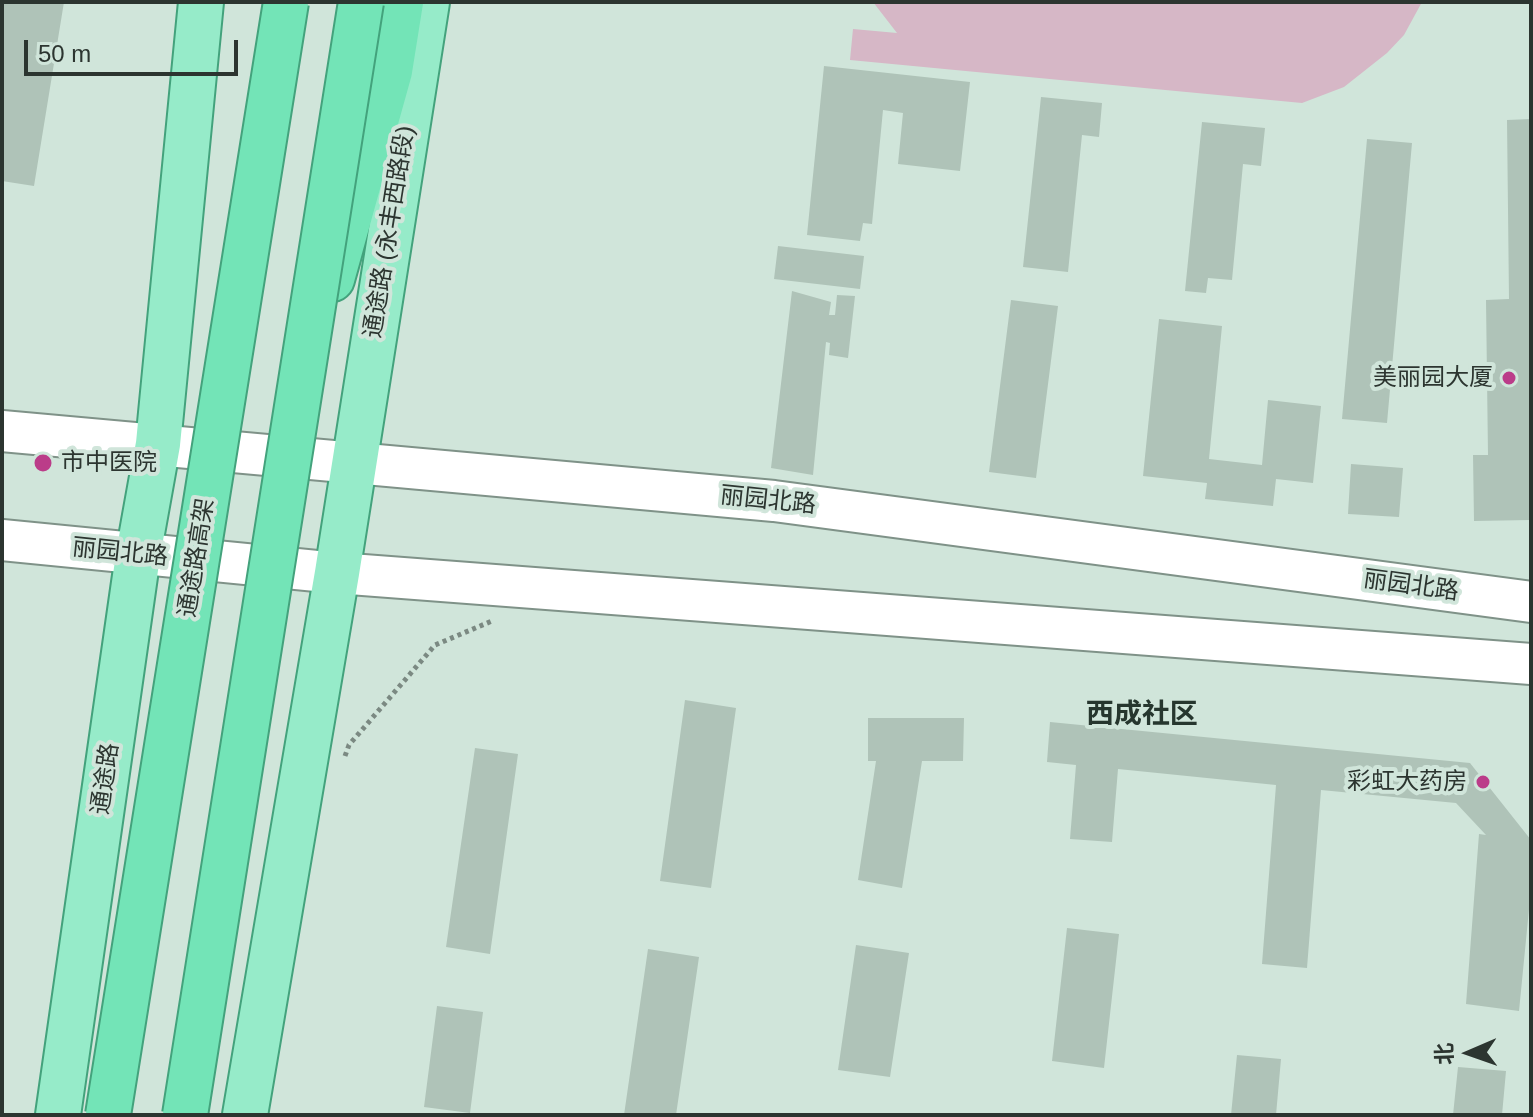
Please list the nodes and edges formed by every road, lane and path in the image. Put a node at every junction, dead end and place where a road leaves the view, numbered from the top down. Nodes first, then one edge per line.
1 (201, 2) edge
2 (286, 2) edge
3 (361, 2) edge
4 (401, 2) edge
5 (427, 2) edge
6 (300, 397) junction
7 (2, 431) edge
8 (158, 444) junction
9 (353, 462) junction
10 (2, 540) edge
11 (138, 555) junction
12 (337, 573) junction
13 (1531, 602) edge
14 (500, 617) dead end
15 (1531, 664) edge
16 (343, 759) dead end
17 (58, 1115) edge
18 (108, 1115) edge
19 (185, 1115) edge
20 (245, 1115) edge

1 - 8 main road
2 - 18 highway, 通途路高架, bridge
3 - 6 highway, bridge
4 - 6 highway, bridge
5 - 9 main road, 通途路 (永丰西路段)
6 - 19 highway, bridge
7 - 8 main road, 丽园北路
8 - 9 main road, 丽园北路
8 - 11 main road, 通途路
9 - 12 main road
9 - 13 main road, 丽园北路
10 - 11 main road, 丽园北路
11 - 12 main road, 丽园北路
11 - 17 main road, 通途路
12 - 15 main road, 丽园北路
12 - 20 main road
14 - 16 path

